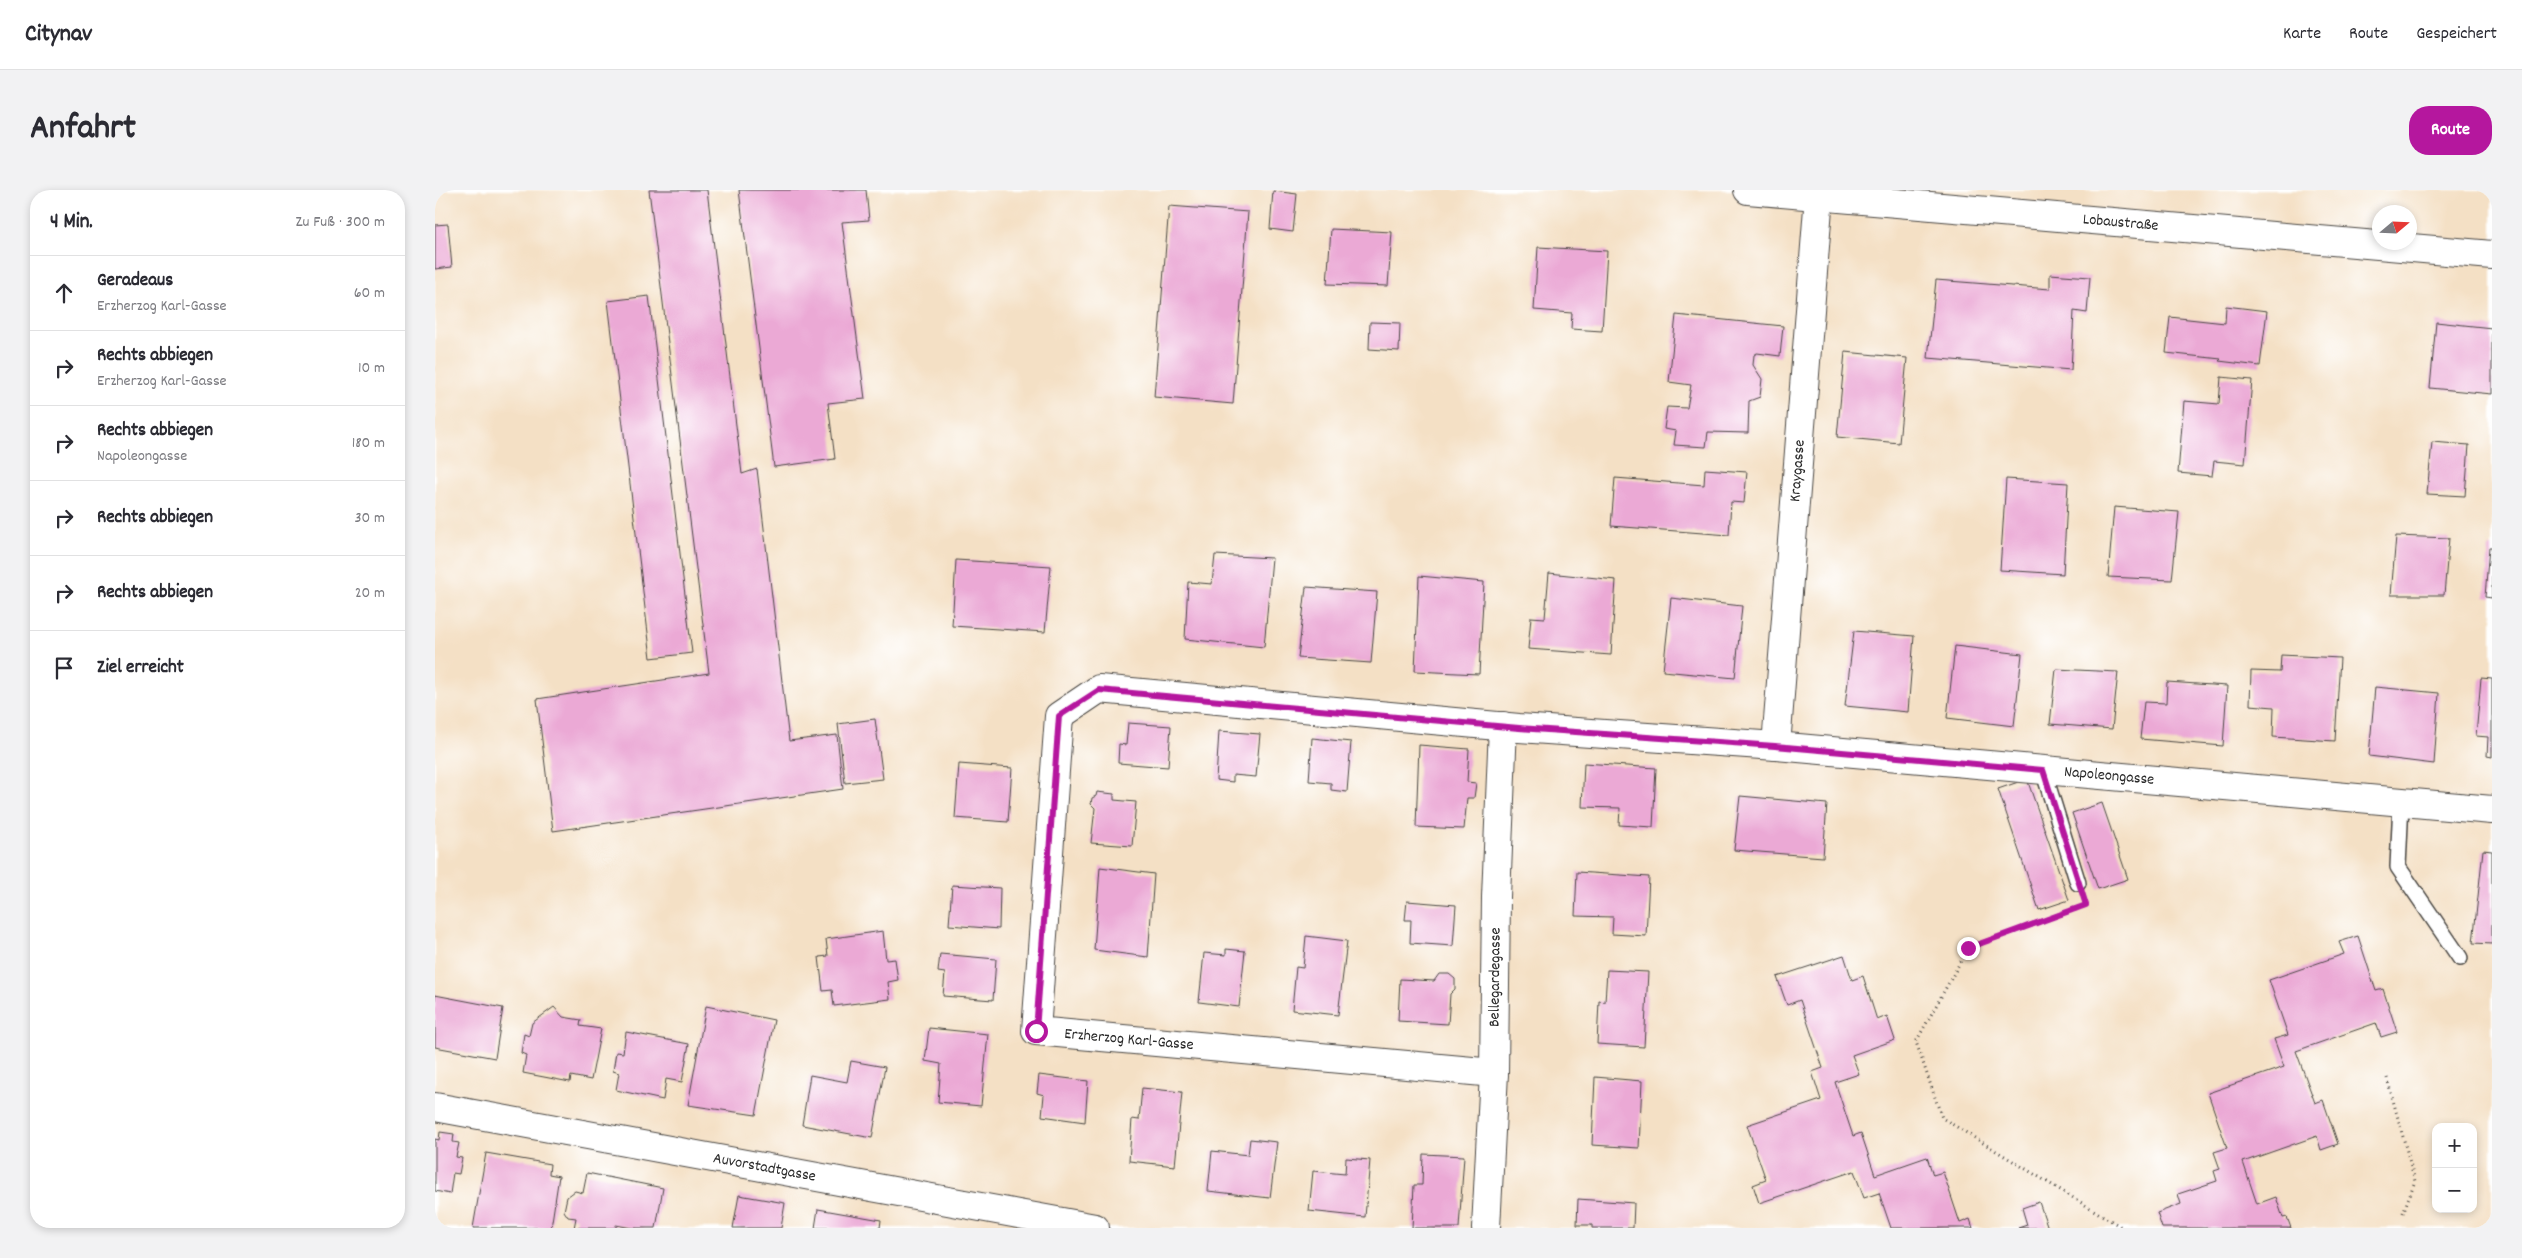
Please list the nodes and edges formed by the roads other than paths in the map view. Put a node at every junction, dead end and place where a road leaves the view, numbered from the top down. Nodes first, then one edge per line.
1 (1748, 190) edge
2 (1819, 196) junction
3 (2492, 254) edge
4 (1099, 690) joint
5 (1503, 726) junction
6 (1775, 746) junction
7 (2043, 770) junction
8 (2401, 802) junction
9 (2492, 810) edge
10 (2078, 883) road end
11 (2460, 958) dead end
12 (1494, 1073) junction
13 (435, 1107) edge
14 (1095, 1228) edge
15 (1486, 1228) edge

1 - 2 street, Lobaustraße
2 - 3 street, Lobaustraße
2 - 6 street, Kraygasse
4 - 5 street, Napoleongasse
4 - 12 street, Erzherzog Karl-Gasse
5 - 6 street, Napoleongasse
5 - 12 street, Bellegardegasse
6 - 7 street, Napoleongasse
7 - 8 street, Napoleongasse
7 - 10 lane
8 - 9 street, Napoleongasse
8 - 11 lane
12 - 15 street, Bellegardegasse
13 - 14 street, Auvorstadtgasse

